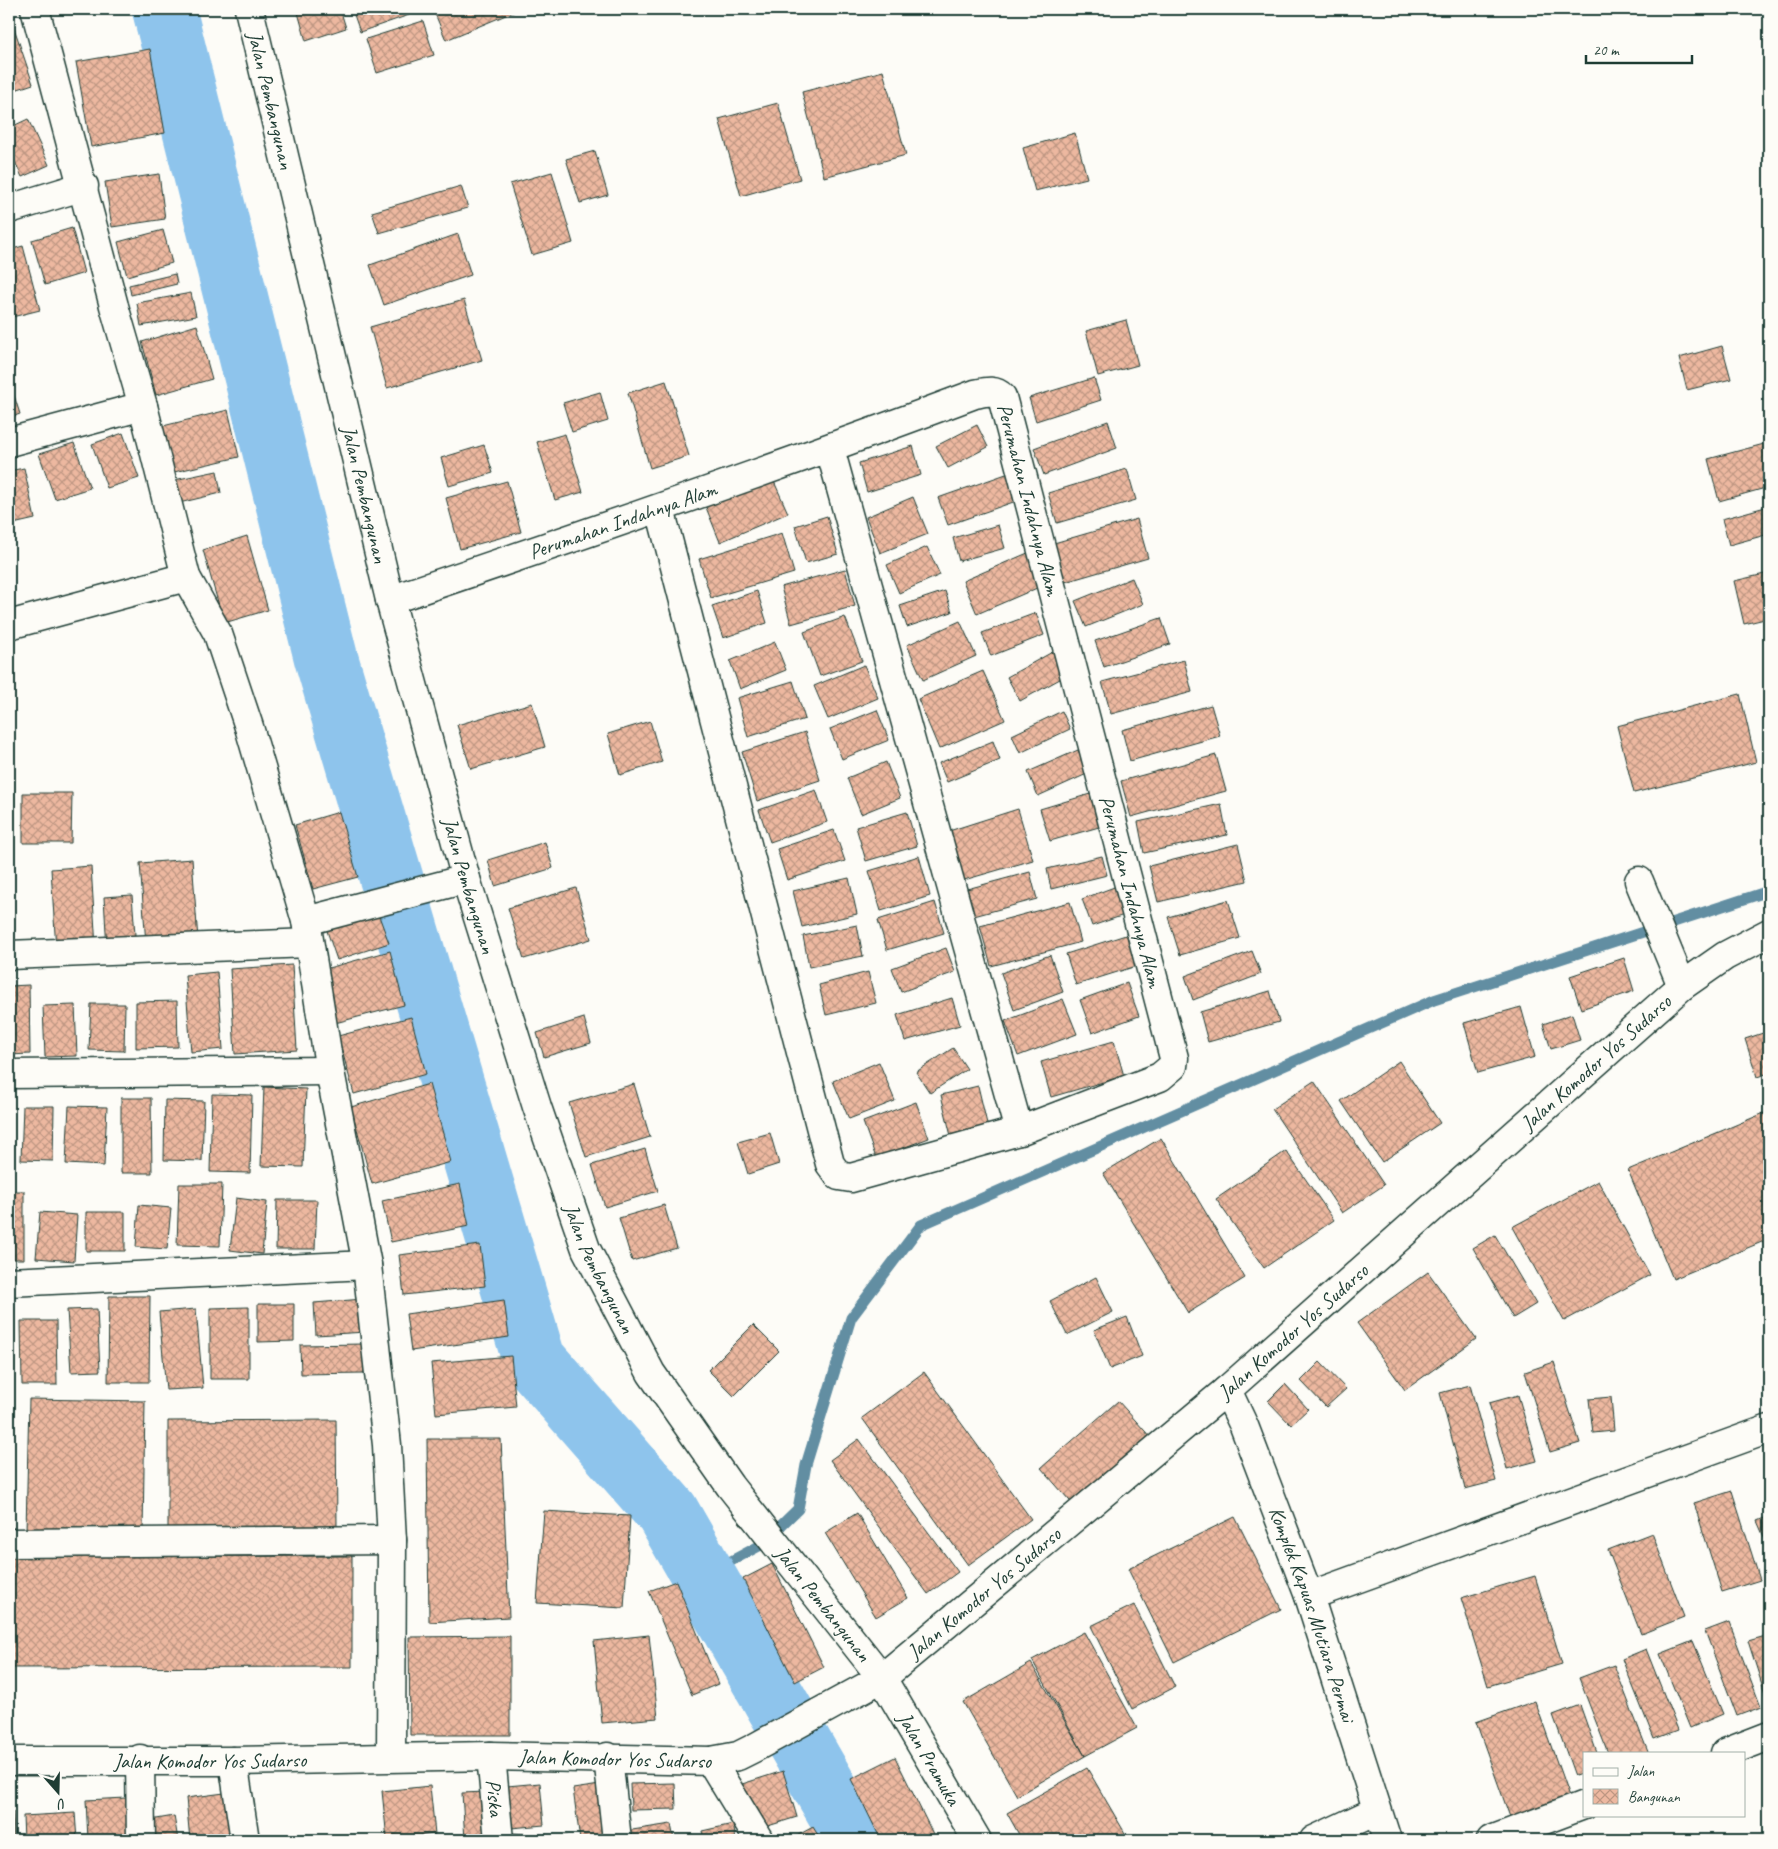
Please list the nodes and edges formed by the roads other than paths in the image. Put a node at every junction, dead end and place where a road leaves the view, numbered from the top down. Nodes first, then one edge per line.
1 (35, 9) edge
2 (249, 9) edge
3 (84, 186) junction
4 (9, 209) edge
5 (144, 406) junction
6 (9, 442) edge
7 (830, 449) junction
8 (660, 509) junction
9 (186, 577) junction
10 (390, 600) junction
11 (9, 624) edge
12 (466, 879) junction
13 (1644, 893) dead end
14 (308, 932) junction
15 (1769, 933) edge
16 (9, 955) edge
17 (1682, 986) junction
18 (330, 1071) junction
19 (9, 1074) edge
20 (1019, 1131) junction
21 (367, 1265) junction
22 (9, 1282) edge
23 (1227, 1390) junction
24 (1769, 1429) edge
25 (392, 1540) junction
26 (9, 1543) edge
27 (1309, 1596) junction
28 (882, 1678) junction
29 (1769, 1736) edge
30 (1728, 1752) edge
31 (491, 1756) junction
32 (391, 1757) junction
33 (608, 1757) junction
34 (140, 1759) junction
35 (711, 1760) junction
36 (9, 1761) edge
37 (233, 1761) junction
38 (1583, 1805) edge
39 (1376, 1811) junction
40 (140, 1840) edge
41 (245, 1840) edge
42 (499, 1840) edge
43 (617, 1840) edge
44 (759, 1840) edge
45 (977, 1840) edge
46 (1314, 1840) edge
47 (1387, 1840) edge
48 (1491, 1840) edge

1 - 3 street
2 - 10 street, Jalan Pembangunan
3 - 4 street
3 - 5 street
5 - 6 street
5 - 9 street
7 - 8 street, Perumahan Indahnya Alam
7 - 20 street
7 - 20 street, Perumahan Indahnya Alam
8 - 10 street, Perumahan Indahnya Alam
8 - 20 street
9 - 11 street
9 - 14 street
10 - 12 street, Jalan Pembangunan
12 - 14 street
12 - 28 street, Jalan Pembangunan
13 - 17 street
14 - 16 street
14 - 18 street
15 - 17 street, Jalan Komodor Yos Sudarso
17 - 23 street, Jalan Komodor Yos Sudarso
18 - 19 street
18 - 21 street
21 - 22 street
21 - 25 street
23 - 27 street, Komplek Kapuas Mutiara Permai
23 - 28 street, Jalan Komodor Yos Sudarso
24 - 27 street
25 - 26 street
25 - 32 street
27 - 39 street, Komplek Kapuas Mutiara Permai
28 - 35 street, Jalan Komodor Yos Sudarso
28 - 45 street, Jalan Pramuka
29 - 30 street
31 - 32 street, Jalan Komodor Yos Sudarso
31 - 33 street, Jalan Komodor Yos Sudarso
31 - 42 street, Piska
32 - 37 street, Jalan Komodor Yos Sudarso
33 - 35 street, Jalan Komodor Yos Sudarso
33 - 43 street
34 - 36 street, Jalan Komodor Yos Sudarso
34 - 37 street, Jalan Komodor Yos Sudarso
34 - 40 street
35 - 44 street
37 - 41 street
38 - 48 street
39 - 46 street
39 - 47 street, Komplek Kapuas Mutiara Permai

